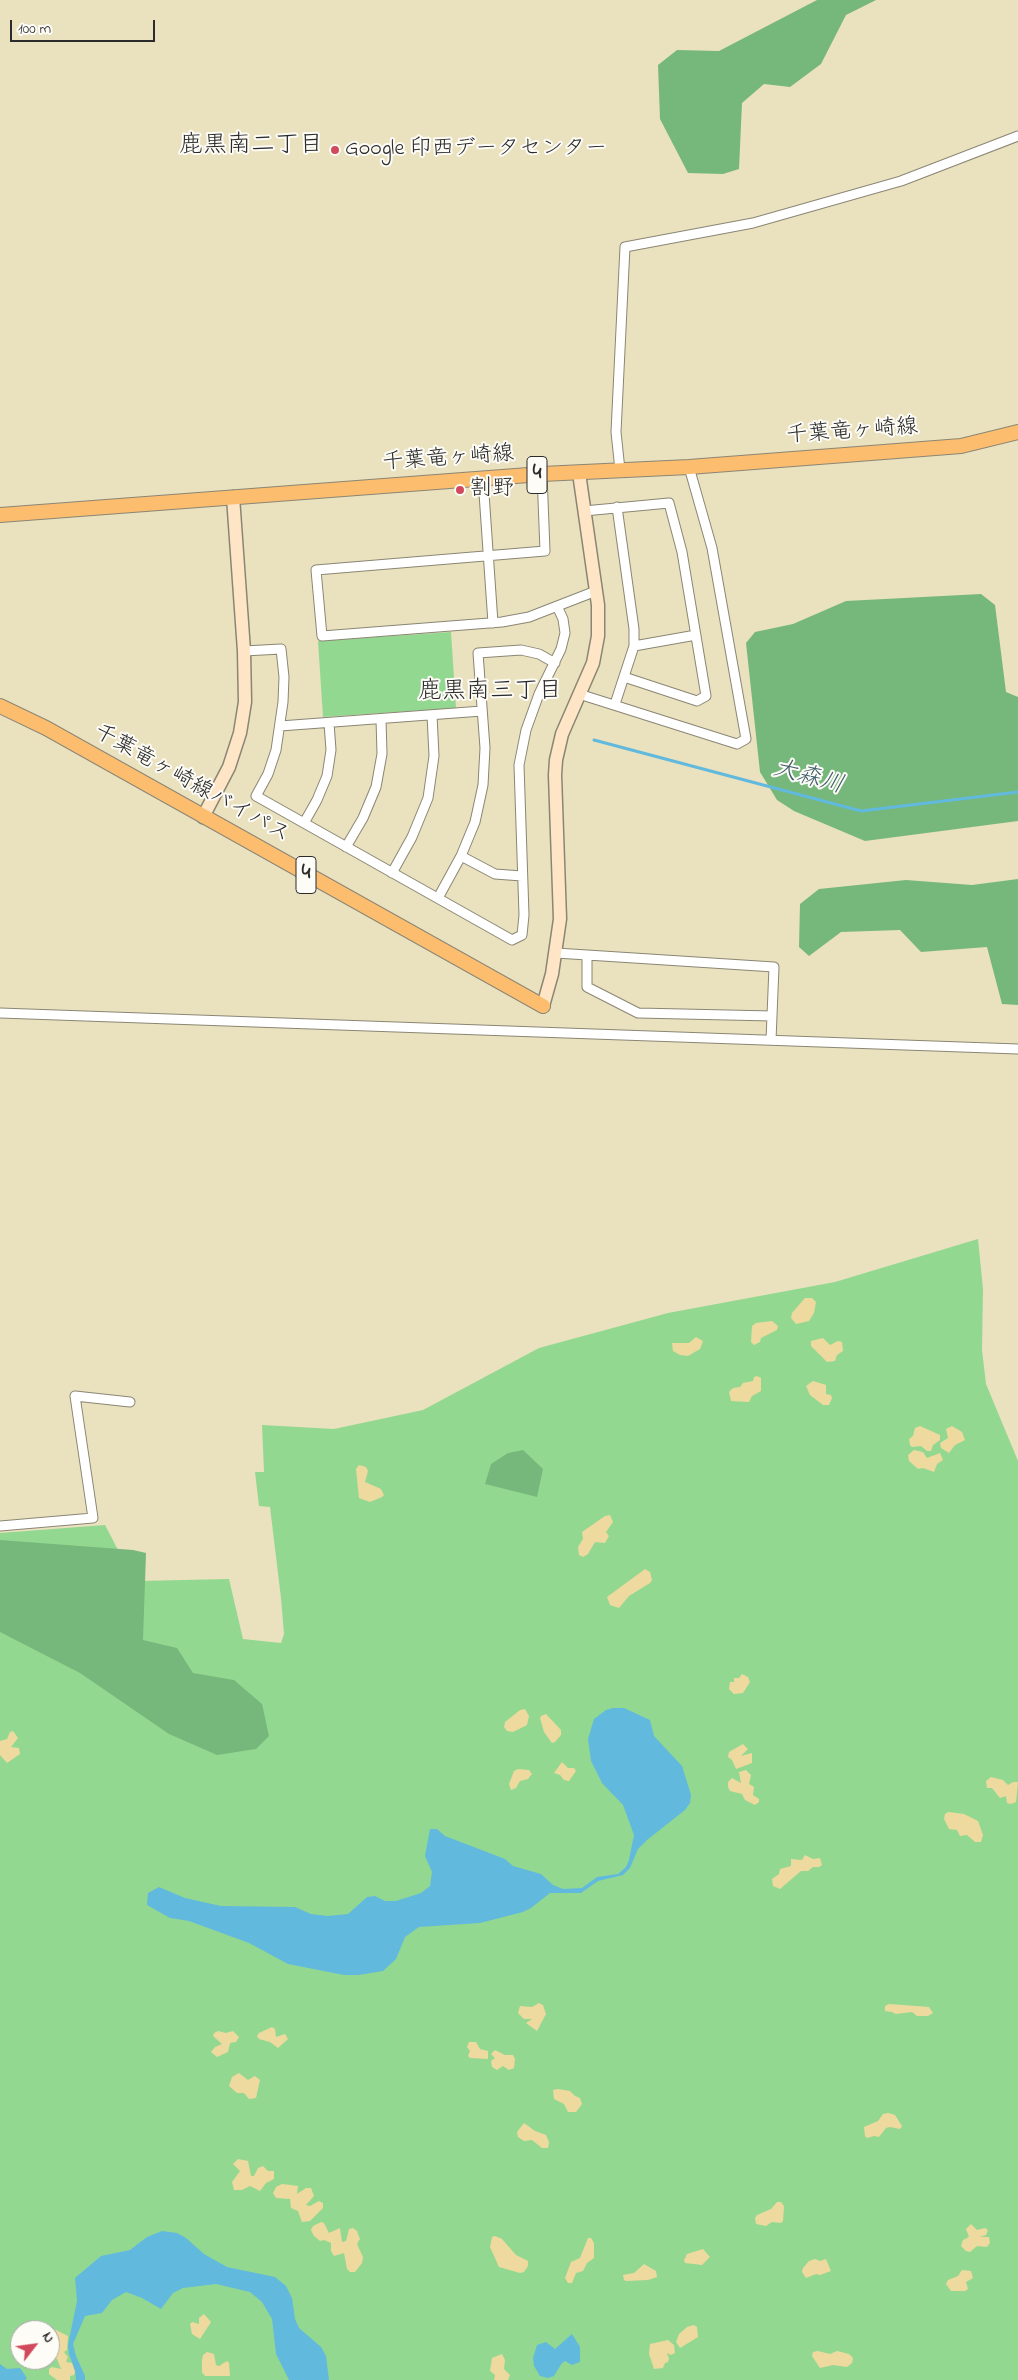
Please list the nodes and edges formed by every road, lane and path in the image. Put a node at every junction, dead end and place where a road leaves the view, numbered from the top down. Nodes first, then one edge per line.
1 (1018, 136) edge
2 (1018, 432) edge
3 (689, 467) junction
4 (620, 470) junction
5 (579, 473) junction
6 (542, 474) junction
7 (482, 479) junction
8 (233, 497) junction
9 (617, 507) junction
10 (584, 511) junction
11 (0, 515) edge
12 (488, 556) junction
13 (596, 591) junction
14 (557, 606) junction
15 (493, 623) junction
16 (696, 635) junction
17 (634, 646) junction
18 (244, 651) junction
19 (555, 663) junction
20 (624, 677) junction
21 (579, 694) junction
22 (615, 704) junction
23 (0, 706) edge
24 (482, 711) junction
25 (432, 715) junction
26 (380, 719) junction
27 (329, 723) junction
28 (280, 726) junction
29 (202, 817) junction
30 (304, 823) junction
31 (346, 847) junction
32 (461, 856) junction
33 (392, 872) junction
34 (522, 876) junction
35 (438, 898) junction
36 (556, 953) junction
37 (587, 955) junction
38 (543, 1006) joint
39 (0, 1013) edge
40 (772, 1016) junction
41 (771, 1040) junction
42 (1018, 1049) edge
43 (130, 1402) dead end
44 (0, 1526) edge

1 - 4 street
2 - 3 main road, 千葉竜ヶ崎線 / 4
3 - 4 main road, 千葉竜ヶ崎線 / 4
3 - 22 street
4 - 5 main road, 千葉竜ヶ崎線 / 4
5 - 6 main road, 千葉竜ヶ崎線 / 4
5 - 10 street
6 - 7 main road, 千葉竜ヶ崎線 / 4
6 - 12 street
7 - 8 main road, 千葉竜ヶ崎線 / 4
7 - 12 street
8 - 11 main road, 千葉竜ヶ崎線 / 4
8 - 18 street
9 - 10 street
9 - 16 street
9 - 17 street
10 - 13 street
12 - 15 street
12 - 15 street
13 - 14 street
13 - 21 street
14 - 15 street
14 - 19 street
16 - 17 street
16 - 20 street
17 - 20 street
18 - 28 street
18 - 29 street
19 - 24 street
19 - 34 street
20 - 22 street
21 - 22 street
21 - 36 street
23 - 29 main road, 千葉竜ヶ崎線バイパス / 4
24 - 25 street
24 - 32 street
25 - 26 street
25 - 33 street
26 - 27 street
26 - 31 street
27 - 28 street
27 - 30 street
28 - 30 street
29 - 38 main road, 千葉竜ヶ崎線バイパス / 4
30 - 31 street
31 - 33 street
32 - 34 street
32 - 35 street
33 - 35 street
34 - 35 street
36 - 37 street
36 - 38 street
37 - 40 street
37 - 40 street
39 - 41 street
40 - 41 street
41 - 42 street
43 - 44 street

